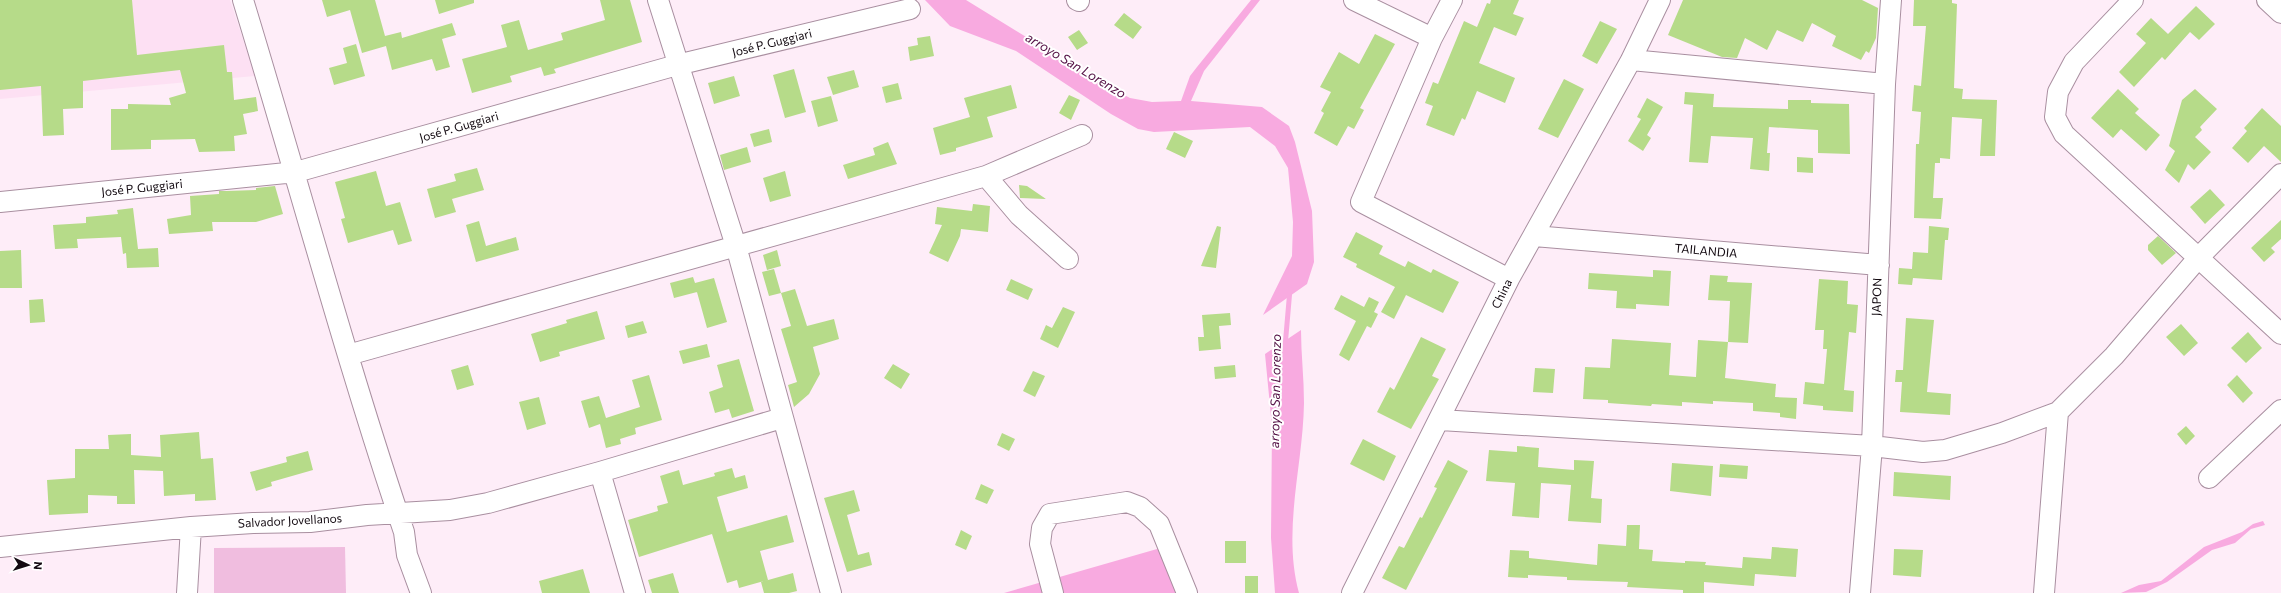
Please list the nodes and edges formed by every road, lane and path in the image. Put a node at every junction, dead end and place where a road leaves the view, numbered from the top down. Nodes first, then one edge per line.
1 (243, 0) edge
2 (658, 0) edge
3 (1354, 0) edge
4 (1452, 0) edge
5 (1660, 0) edge
6 (1890, 0) edge
7 (2133, 0) edge
8 (2267, 0) edge
9 (910, 9) dead end
10 (2281, 13) edge
11 (1432, 38) junction
12 (1630, 60) junction
13 (677, 66) junction
14 (1885, 84) junction
15 (1082, 135) dead end
16 (296, 172) junction
17 (2281, 174) edge
18 (986, 176) junction
19 (0, 202) edge
20 (1534, 236) junction
21 (736, 246) junction
22 (2199, 258) junction
23 (1068, 259) dead end
24 (1879, 265) junction
25 (1509, 279) junction
26 (2281, 334) edge
27 (348, 355) junction
28 (2281, 410) edge
29 (2058, 412) junction
30 (782, 418) junction
31 (1440, 420) junction
32 (1872, 446) junction
33 (600, 472) junction
34 (2209, 478) dead end
35 (398, 513) junction
36 (191, 527) junction
37 (0, 547) edge
38 (187, 593) edge
39 (421, 593) edge
40 (635, 593) edge
41 (831, 593) edge
42 (1053, 593) edge
43 (1187, 593) edge
44 (1352, 593) edge
45 (1860, 593) edge
46 (2044, 593) edge

1 - 16 street
2 - 13 street
3 - 11 street
4 - 11 street
5 - 12 street, China
6 - 14 street, JAPON
7 - 22 street
8 - 10 street
9 - 13 street, José P. Guggiari
11 - 25 street
12 - 14 street
12 - 20 street, China
13 - 16 street, José P. Guggiari
13 - 21 street
14 - 24 street, JAPON
15 - 18 street
16 - 19 street, José P. Guggiari
16 - 27 street
17 - 22 street
18 - 21 street
18 - 23 street
20 - 24 street, TAILANDIA
20 - 25 street, China
21 - 27 street
21 - 30 street
22 - 26 street
22 - 29 street
24 - 32 street, JAPON
25 - 31 street, China
27 - 35 street
28 - 34 street
29 - 32 street
29 - 46 street
30 - 33 street, Salvador Jovellanos
30 - 41 street
31 - 32 street
31 - 44 street, China
32 - 45 street, JAPON
33 - 35 street, Salvador Jovellanos
33 - 40 street
35 - 36 street, Salvador Jovellanos
35 - 39 street
36 - 37 street, Salvador Jovellanos
36 - 38 street
42 - 43 street

